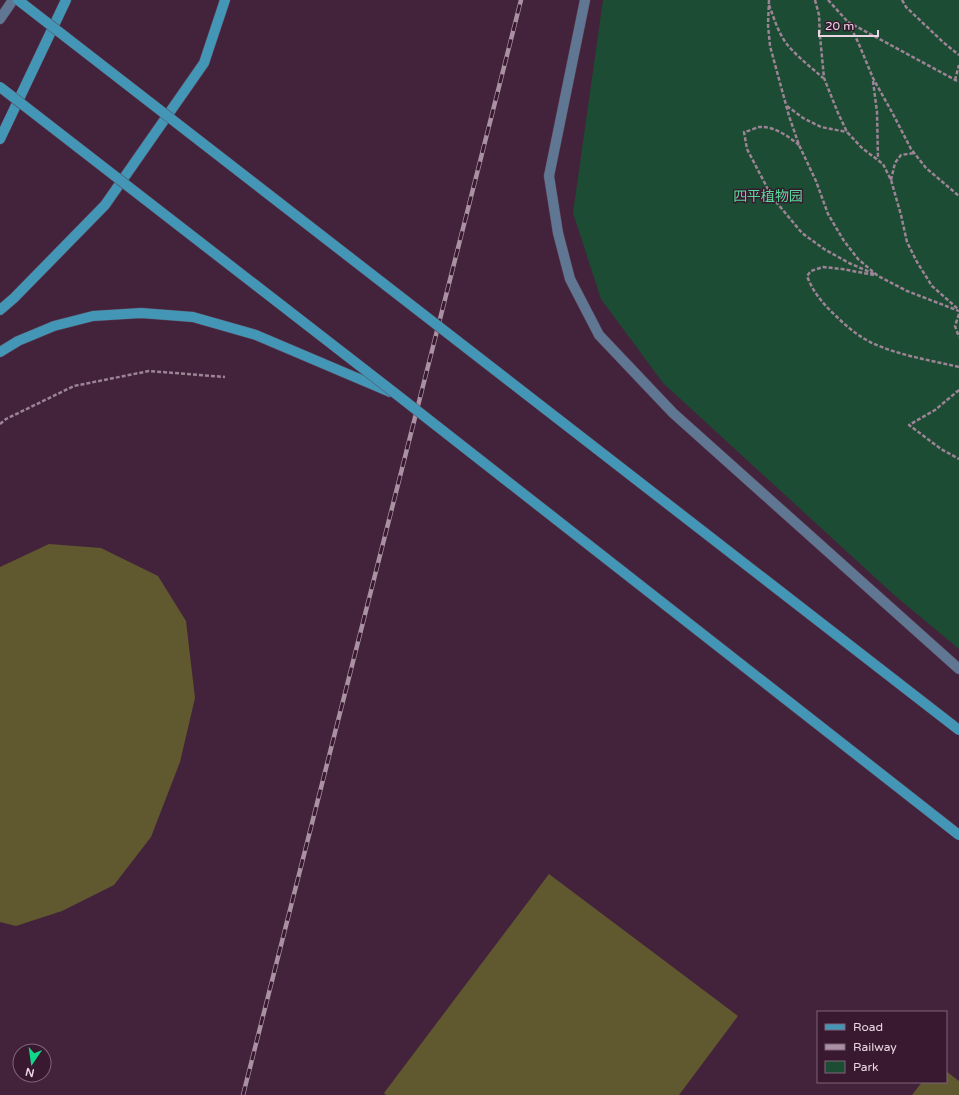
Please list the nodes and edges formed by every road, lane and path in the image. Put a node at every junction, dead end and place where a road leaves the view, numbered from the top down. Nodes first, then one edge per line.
1 (13, 0) edge
2 (18, 0) edge
3 (66, 0) edge
4 (225, 0) edge
5 (585, 0) edge
6 (814, 0) edge
7 (828, 0) edge
8 (902, 0) edge
9 (769, 2) edge
10 (0, 19) edge
11 (848, 22) junction
12 (959, 55) edge
13 (959, 65) edge
14 (824, 78) junction
15 (873, 78) junction
16 (955, 80) junction
17 (959, 82) edge
18 (0, 88) edge
19 (786, 106) junction
20 (847, 132) junction
21 (0, 139) edge
22 (799, 145) junction
23 (914, 153) junction
24 (878, 160) junction
25 (891, 180) junction
26 (959, 196) edge
27 (878, 276) junction
28 (0, 310) edge
29 (959, 310) edge
30 (959, 314) edge
31 (959, 337) edge
32 (0, 352) edge
33 (959, 367) edge
34 (224, 376) dead end
35 (959, 390) edge
36 (396, 394) junction
37 (0, 424) edge
38 (959, 459) edge
39 (959, 669) edge
40 (959, 730) edge
41 (959, 835) edge

1 - 10 street
2 - 40 main road, bridge
3 - 21 main road
4 - 28 main road
5 - 39 street
6 - 14 path
7 - 11 path
8 - 12 path
9 - 14 path
9 - 19 path
11 - 15 path
11 - 16 path
13 - 16 path
14 - 20 path
15 - 23 path
15 - 24 path
16 - 17 path
18 - 36 main road, bridge
19 - 20 path
19 - 22 path
20 - 24 path
22 - 27 path
22 - 27 path
23 - 25 path
23 - 26 path
24 - 25 path
25 - 29 path
27 - 29 path
27 - 33 path
30 - 31 path
32 - 36 main road, bridge
34 - 37 path
35 - 38 path
36 - 41 main road, bridge

